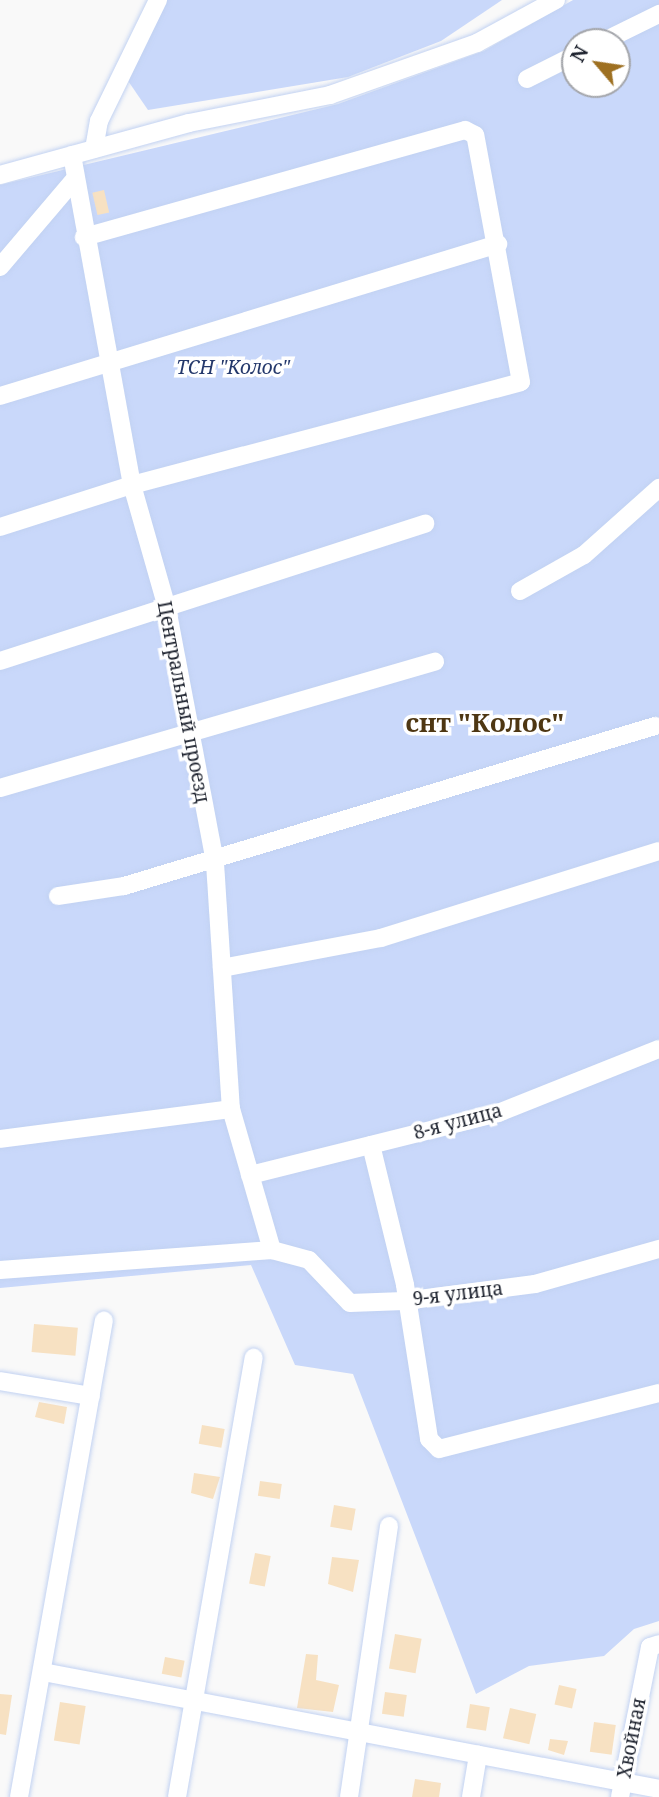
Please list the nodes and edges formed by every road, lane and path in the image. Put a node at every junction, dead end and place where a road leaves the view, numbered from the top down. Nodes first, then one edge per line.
1 (158, 0) edge
2 (545, 3) edge
3 (659, 14) edge
4 (630, 28) edge
5 (561, 62) edge
6 (527, 79) dead end
7 (94, 149) junction
8 (72, 155) junction
9 (0, 175) edge
10 (75, 179) junction
11 (84, 237) junction
12 (498, 244) junction
13 (2, 263) edge
14 (111, 362) junction
15 (0, 396) edge
16 (132, 485) junction
17 (659, 488) edge
18 (425, 524) dead end
19 (0, 527) edge
20 (520, 592) dead end
21 (167, 608) junction
22 (0, 661) edge
23 (435, 662) dead end
24 (654, 726) dead end
25 (190, 730) junction
26 (0, 788) edge
27 (659, 851) edge
28 (213, 855) junction
29 (58, 896) dead end
30 (222, 968) junction
31 (659, 1049) edge
32 (231, 1109) junction
33 (0, 1139) edge
34 (371, 1144) junction
35 (250, 1175) junction
36 (659, 1249) edge
37 (272, 1250) junction
38 (0, 1270) edge
39 (404, 1301) junction
40 (104, 1321) dead end
41 (254, 1358) dead end
42 (0, 1381) edge
43 (659, 1394) edge
44 (91, 1396) junction
45 (388, 1526) dead end
46 (659, 1644) edge
47 (43, 1672) junction
48 (195, 1702) junction
49 (356, 1729) junction
50 (478, 1755) junction
51 (659, 1789) edge
52 (621, 1790) edge
53 (19, 1797) edge
54 (177, 1797) edge
55 (349, 1797) edge
56 (471, 1797) edge

1 - 7 street
2 - 7 street
3 - 4 street
5 - 6 street
7 - 8 street
8 - 9 street
8 - 10 street, Центральный проезд
10 - 11 street, Центральный проезд
10 - 13 street
11 - 12 street
11 - 14 street, Центральный проезд
12 - 14 street
12 - 16 street
14 - 15 street
14 - 16 street, Центральный проезд
16 - 19 street
16 - 21 street, Центральный проезд
17 - 20 street
18 - 21 street
21 - 22 street
21 - 25 street, Центральный проезд
23 - 25 street
24 - 28 street
25 - 26 street
25 - 28 street, Центральный проезд
27 - 30 street
28 - 29 street
28 - 30 street, Центральный проезд
30 - 32 street, Центральный проезд
31 - 34 street, 8-я улица
32 - 33 street
32 - 35 street, Центральный проезд
34 - 35 street, 8-я улица
34 - 39 street
35 - 37 street, Центральный проезд
36 - 39 street, 9-я улица
37 - 38 street, 9-я улица
37 - 39 street, 9-я улица
39 - 43 street
40 - 44 street
41 - 48 street
42 - 44 street
44 - 47 street
45 - 49 street
46 - 52 street, Хвойная
47 - 48 street
47 - 53 street
48 - 49 street
48 - 54 street
49 - 50 street
49 - 55 street
50 - 52 street
50 - 56 street
51 - 52 street

